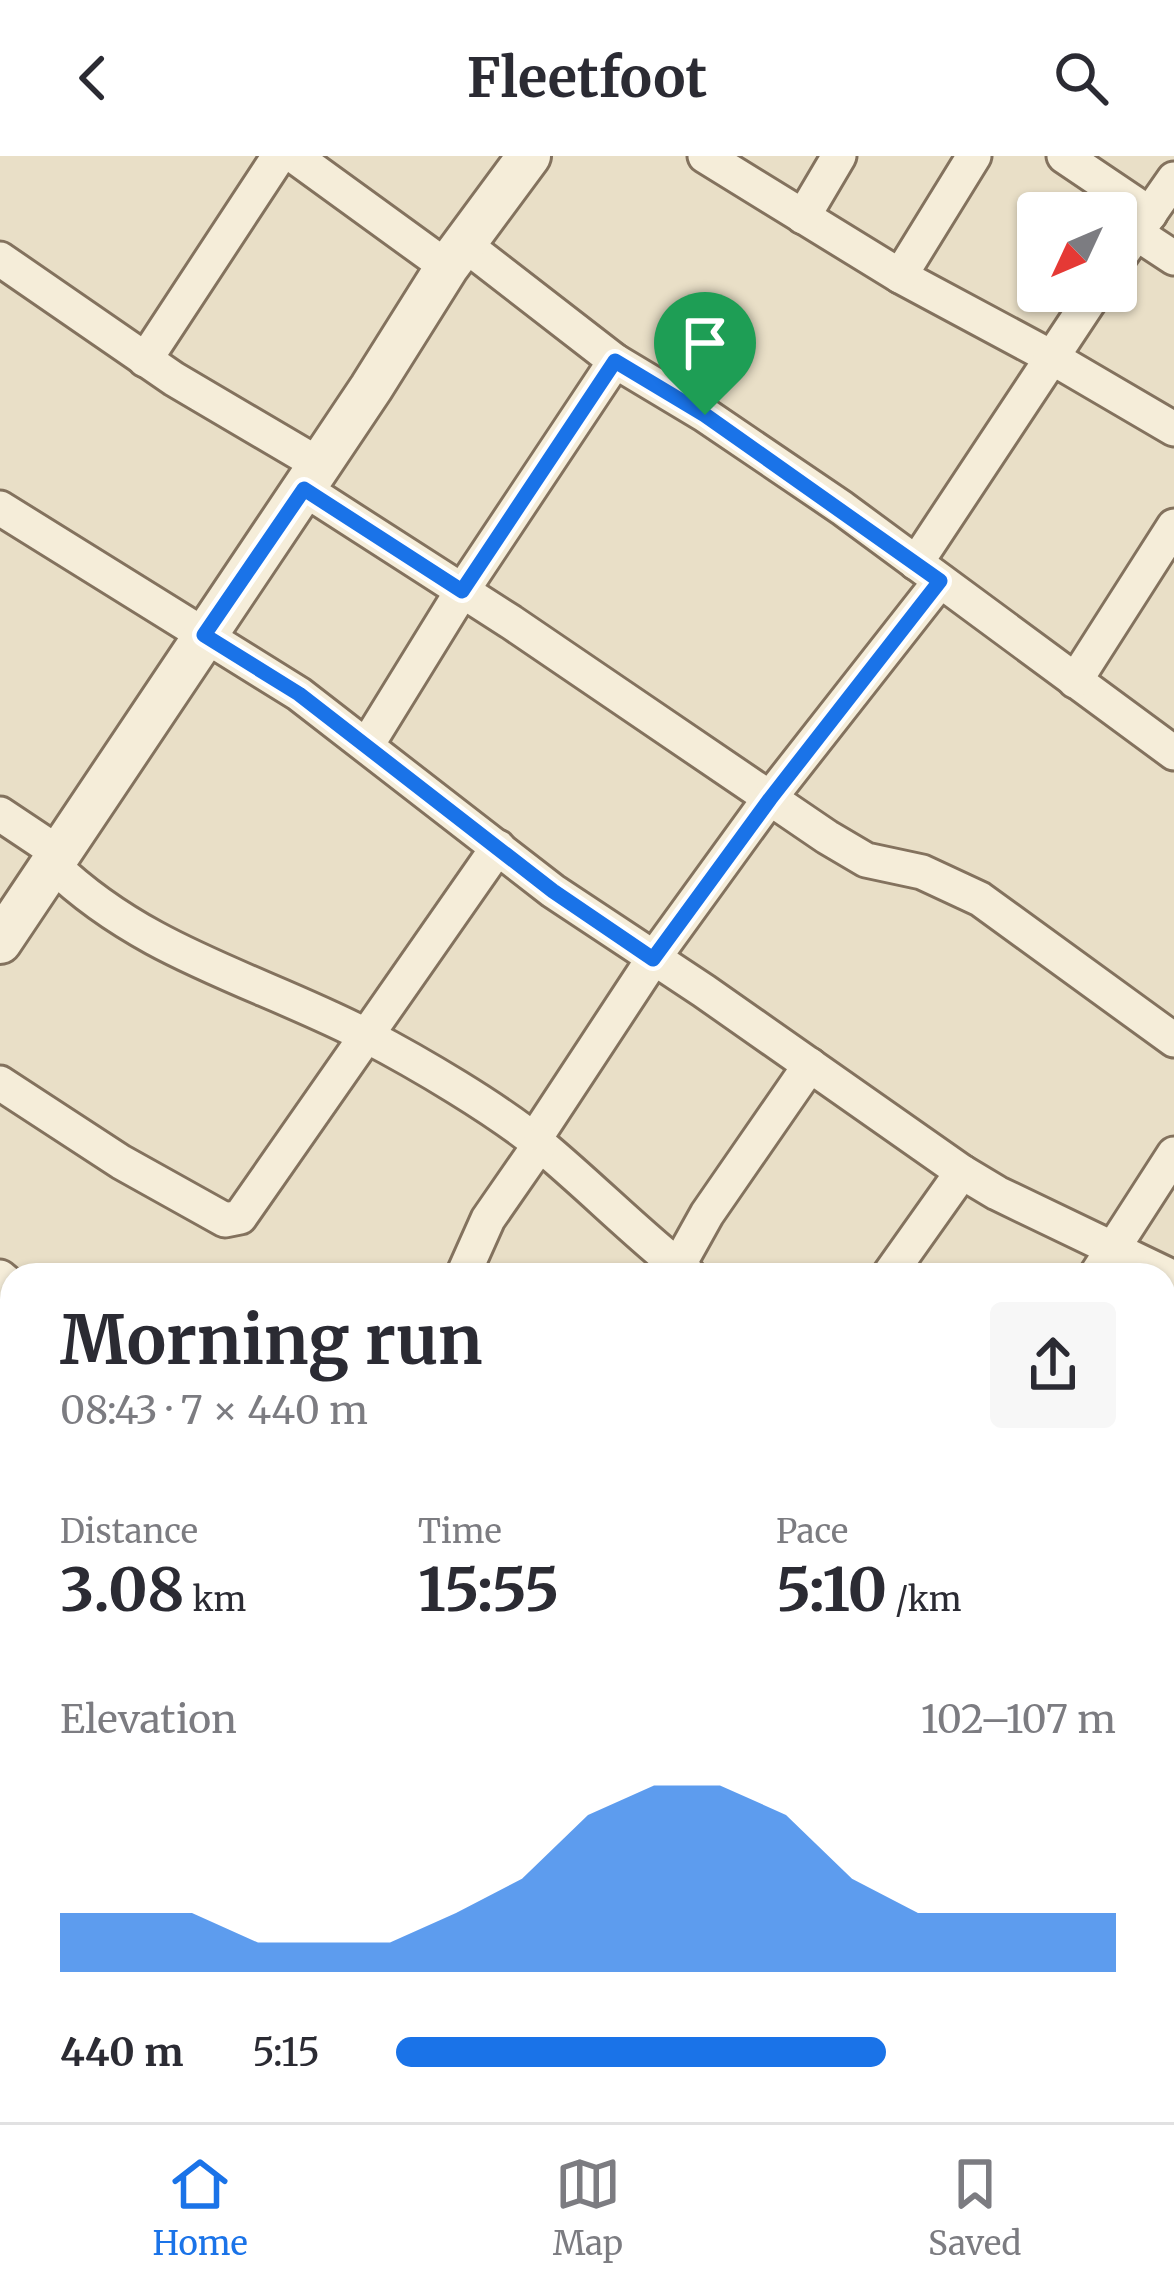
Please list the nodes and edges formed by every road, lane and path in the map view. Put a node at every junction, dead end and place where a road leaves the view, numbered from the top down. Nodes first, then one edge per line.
1 (279, 156) edge
2 (294, 156) edge
3 (529, 156) edge
4 (705, 156) edge
5 (838, 156) edge
6 (974, 156) edge
7 (1064, 156) edge
8 (1174, 179) edge
9 (803, 217) junction
10 (1143, 224) junction
11 (1137, 232) edge
12 (456, 256) junction
13 (1174, 258) edge
14 (0, 259) edge
15 (900, 277) junction
16 (1082, 312) edge
17 (1051, 357) junction
18 (145, 360) junction
19 (615, 361) junction
20 (1174, 429) edge
21 (312, 477) junction
22 (0, 508) edge
23 (1174, 526) edge
24 (928, 572) junction
25 (462, 591) junction
26 (204, 635) junction
27 (1075, 681) junction
28 (367, 746) junction
29 (1174, 753) edge
30 (770, 799) junction
31 (0, 814) edge
32 (498, 848) junction
33 (56, 859) junction
34 (0, 943) edge
35 (653, 959) junction
36 (366, 1036) junction
37 (1174, 1040) edge
38 (810, 1066) junction
39 (0, 1083) edge
40 (537, 1142) junction
41 (1174, 1154) edge
42 (962, 1172) junction
43 (1104, 1261) edge
44 (468, 1263) edge
45 (670, 1263) edge
46 (684, 1263) edge
47 (898, 1263) edge

1 - 18 street
2 - 12 street
3 - 12 street
4 - 9 street
5 - 9 street
6 - 15 street
7 - 10 street
8 - 10 street
9 - 15 street
10 - 11 street
10 - 13 street
12 - 19 street
12 - 21 street
14 - 18 street
15 - 17 street
16 - 17 street
17 - 20 street
17 - 24 street
18 - 21 street
19 - 24 street
19 - 25 street
21 - 25 street
21 - 26 street
22 - 26 street
23 - 27 street
24 - 27 street
24 - 30 street
25 - 28 street
25 - 30 street
26 - 28 street
26 - 33 street
27 - 29 street
28 - 32 street
30 - 35 street
30 - 37 street
31 - 33 street
32 - 35 street
32 - 36 street
33 - 34 street
33 - 36 street
35 - 38 street
35 - 40 street
36 - 39 street
36 - 40 street
38 - 42 street
38 - 46 street
40 - 44 street
40 - 45 street
41 - 43 street
42 - 43 street
42 - 47 street

